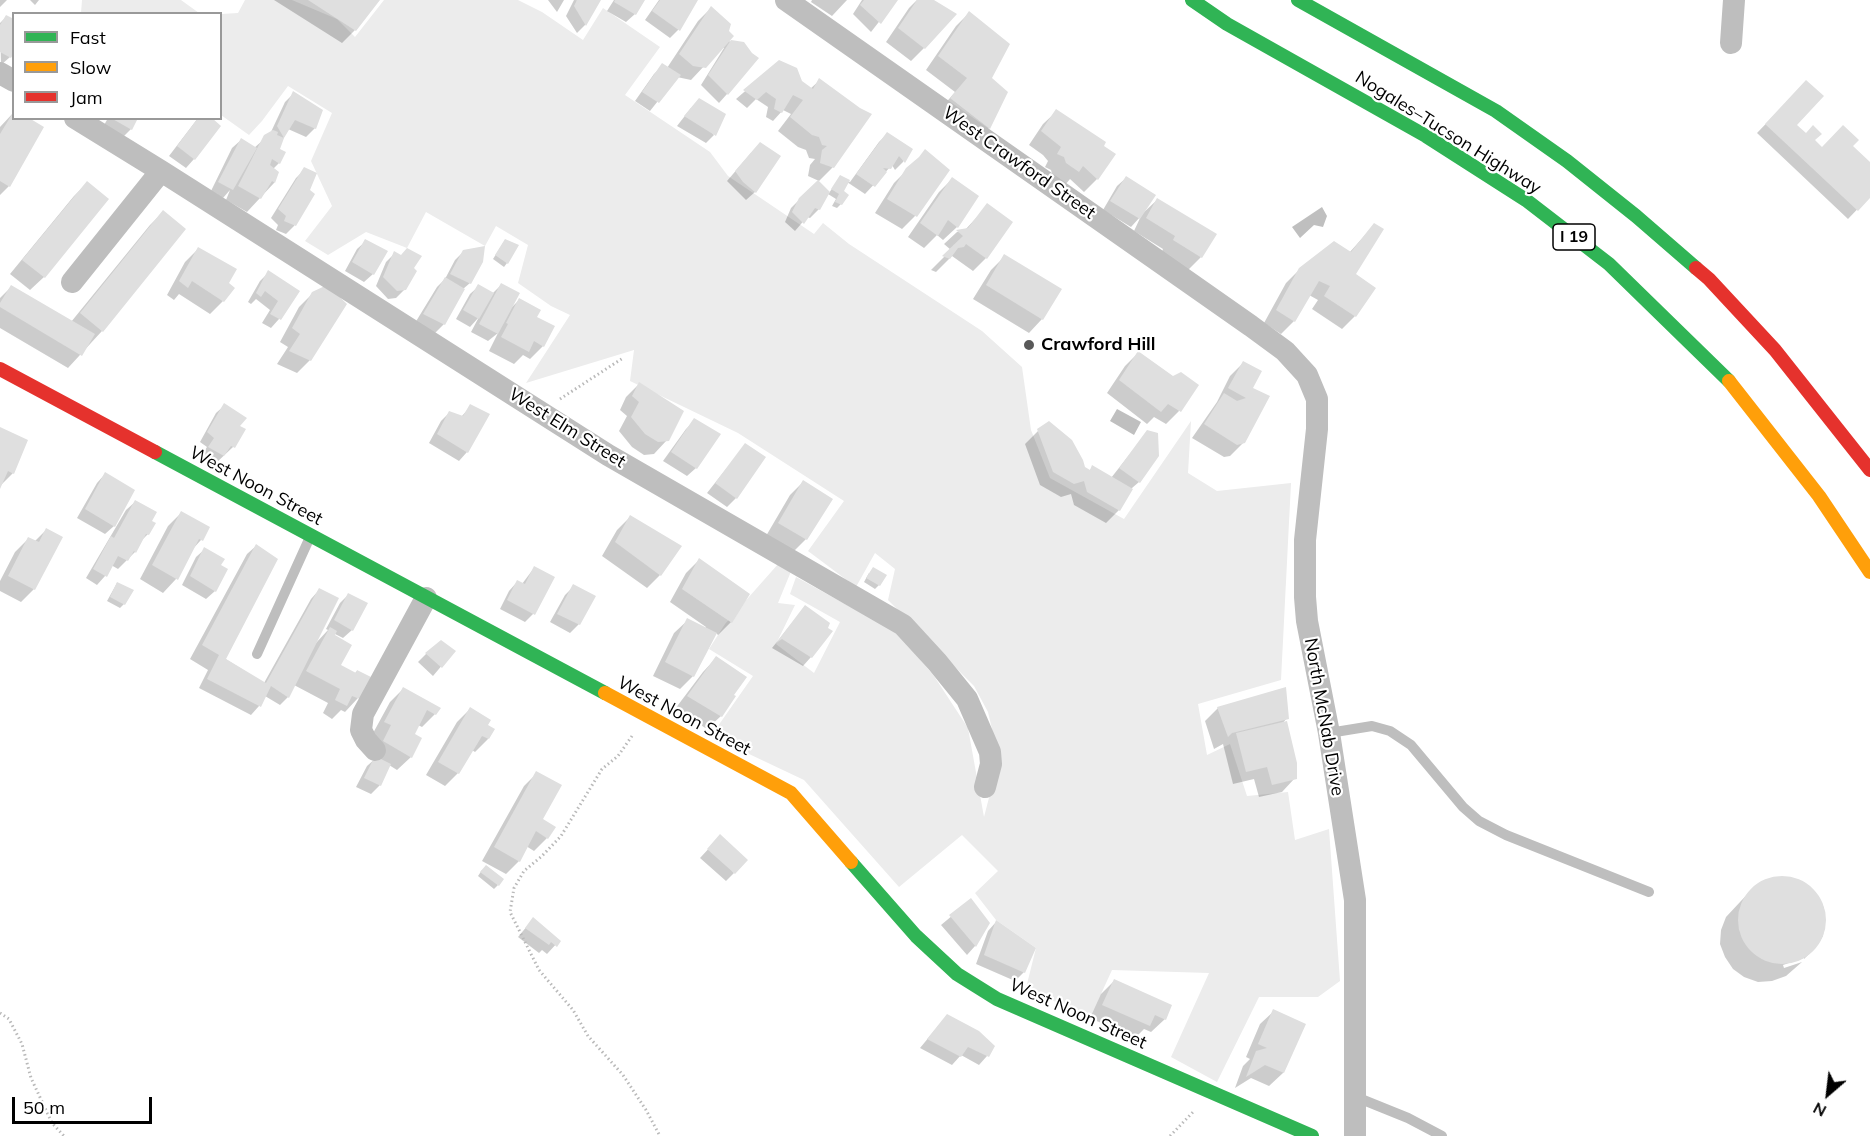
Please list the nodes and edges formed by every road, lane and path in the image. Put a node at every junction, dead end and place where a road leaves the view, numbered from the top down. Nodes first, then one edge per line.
1 (786, 0) edge
2 (1192, 0) edge
3 (1298, 0) edge
4 (1734, 0) edge
5 (1357, 18) dead end
6 (1731, 43) dead end
7 (1496, 111) junction
8 (78, 120) edge
9 (161, 171) junction
10 (72, 282) dead end
11 (1251, 326) joint
12 (623, 358) dead end
13 (0, 369) edge
14 (540, 412) junction
15 (1870, 470) edge
16 (311, 536) junction
17 (1870, 572) edge
18 (426, 598) junction
19 (256, 654) dead end
20 (646, 716) junction
21 (1329, 733) junction
22 (375, 750) dead end
23 (985, 788) dead end
24 (1649, 892) dead end
25 (0, 1013) edge
26 (1212, 1093) junction
27 (1356, 1097) junction
28 (64, 1136) edge
29 (660, 1136) edge
30 (1170, 1136) edge
31 (1312, 1136) edge
32 (1355, 1136) edge
33 (1442, 1136) edge

1 - 11 street, West Crawford Street
2 - 17 main road, Nogales–Tucson Highway / I 19
3 - 7 main road
4 - 6 street
5 - 7 main road
7 - 15 main road
8 - 9 street, West Elm Street
9 - 10 street
9 - 14 street, West Elm Street
11 - 21 street, North McNab Drive
12 - 14 path
13 - 16 main road, West Noon Street
14 - 23 street, West Elm Street
16 - 18 main road, West Noon Street
16 - 19 lane
18 - 20 main road, West Noon Street
18 - 22 street
20 - 26 main road, West Noon Street
20 - 29 path
21 - 24 lane
21 - 27 street, North McNab Drive
25 - 28 path
26 - 30 path
26 - 31 main road, West Noon Street
27 - 32 street, North McNab Drive
27 - 33 lane

